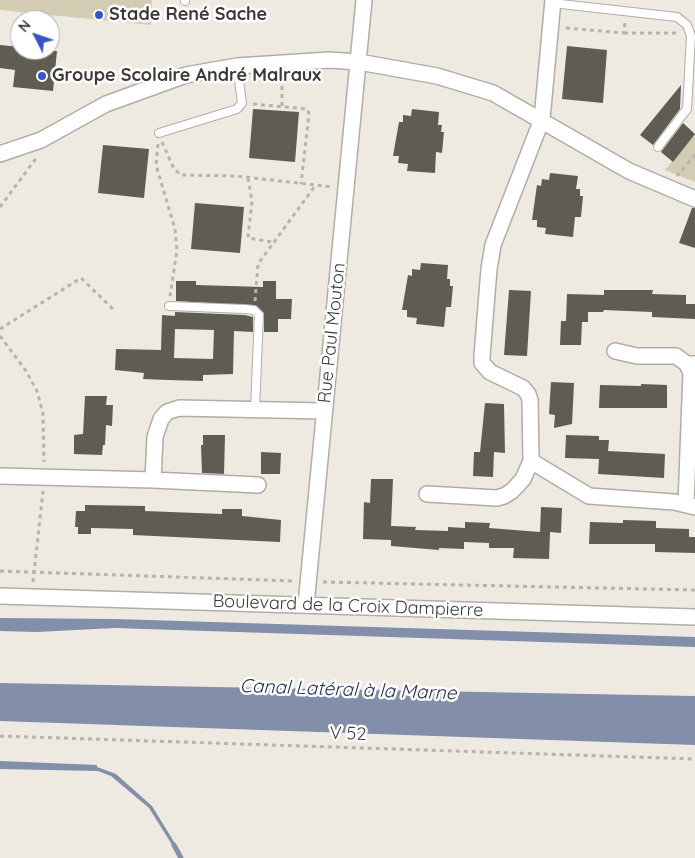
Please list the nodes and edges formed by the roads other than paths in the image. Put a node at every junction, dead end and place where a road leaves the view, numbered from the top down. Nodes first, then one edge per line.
1 (364, 0) edge
2 (552, 1) edge
3 (359, 62) junction
4 (237, 66) junction
5 (542, 119) junction
6 (159, 133) road end
7 (658, 147) dead end
8 (0, 154) edge
9 (695, 199) edge
10 (168, 306) road end
11 (615, 351) dead end
12 (691, 364) edge
13 (255, 409) junction
14 (324, 411) junction
15 (531, 461) junction
16 (0, 476) edge
17 (153, 480) junction
18 (258, 485) dead end
19 (427, 494) dead end
20 (690, 506) edge
21 (0, 596) edge
22 (306, 605) junction
23 (695, 617) edge

1 - 3 street, Rue Paul Mouton
2 - 5 street
2 - 7 lane
3 - 4 street
3 - 5 street
3 - 14 street, Rue Paul Mouton
4 - 6 lane
4 - 8 street
5 - 9 street
5 - 15 street
10 - 13 lane
11 - 12 street
12 - 20 street
13 - 14 street
13 - 17 street
14 - 22 street, Rue Paul Mouton
15 - 19 street
15 - 20 street
16 - 17 street
17 - 18 street
21 - 22 street, Boulevard de la Croix Dampierre
22 - 23 street, Boulevard de la Croix Dampierre

